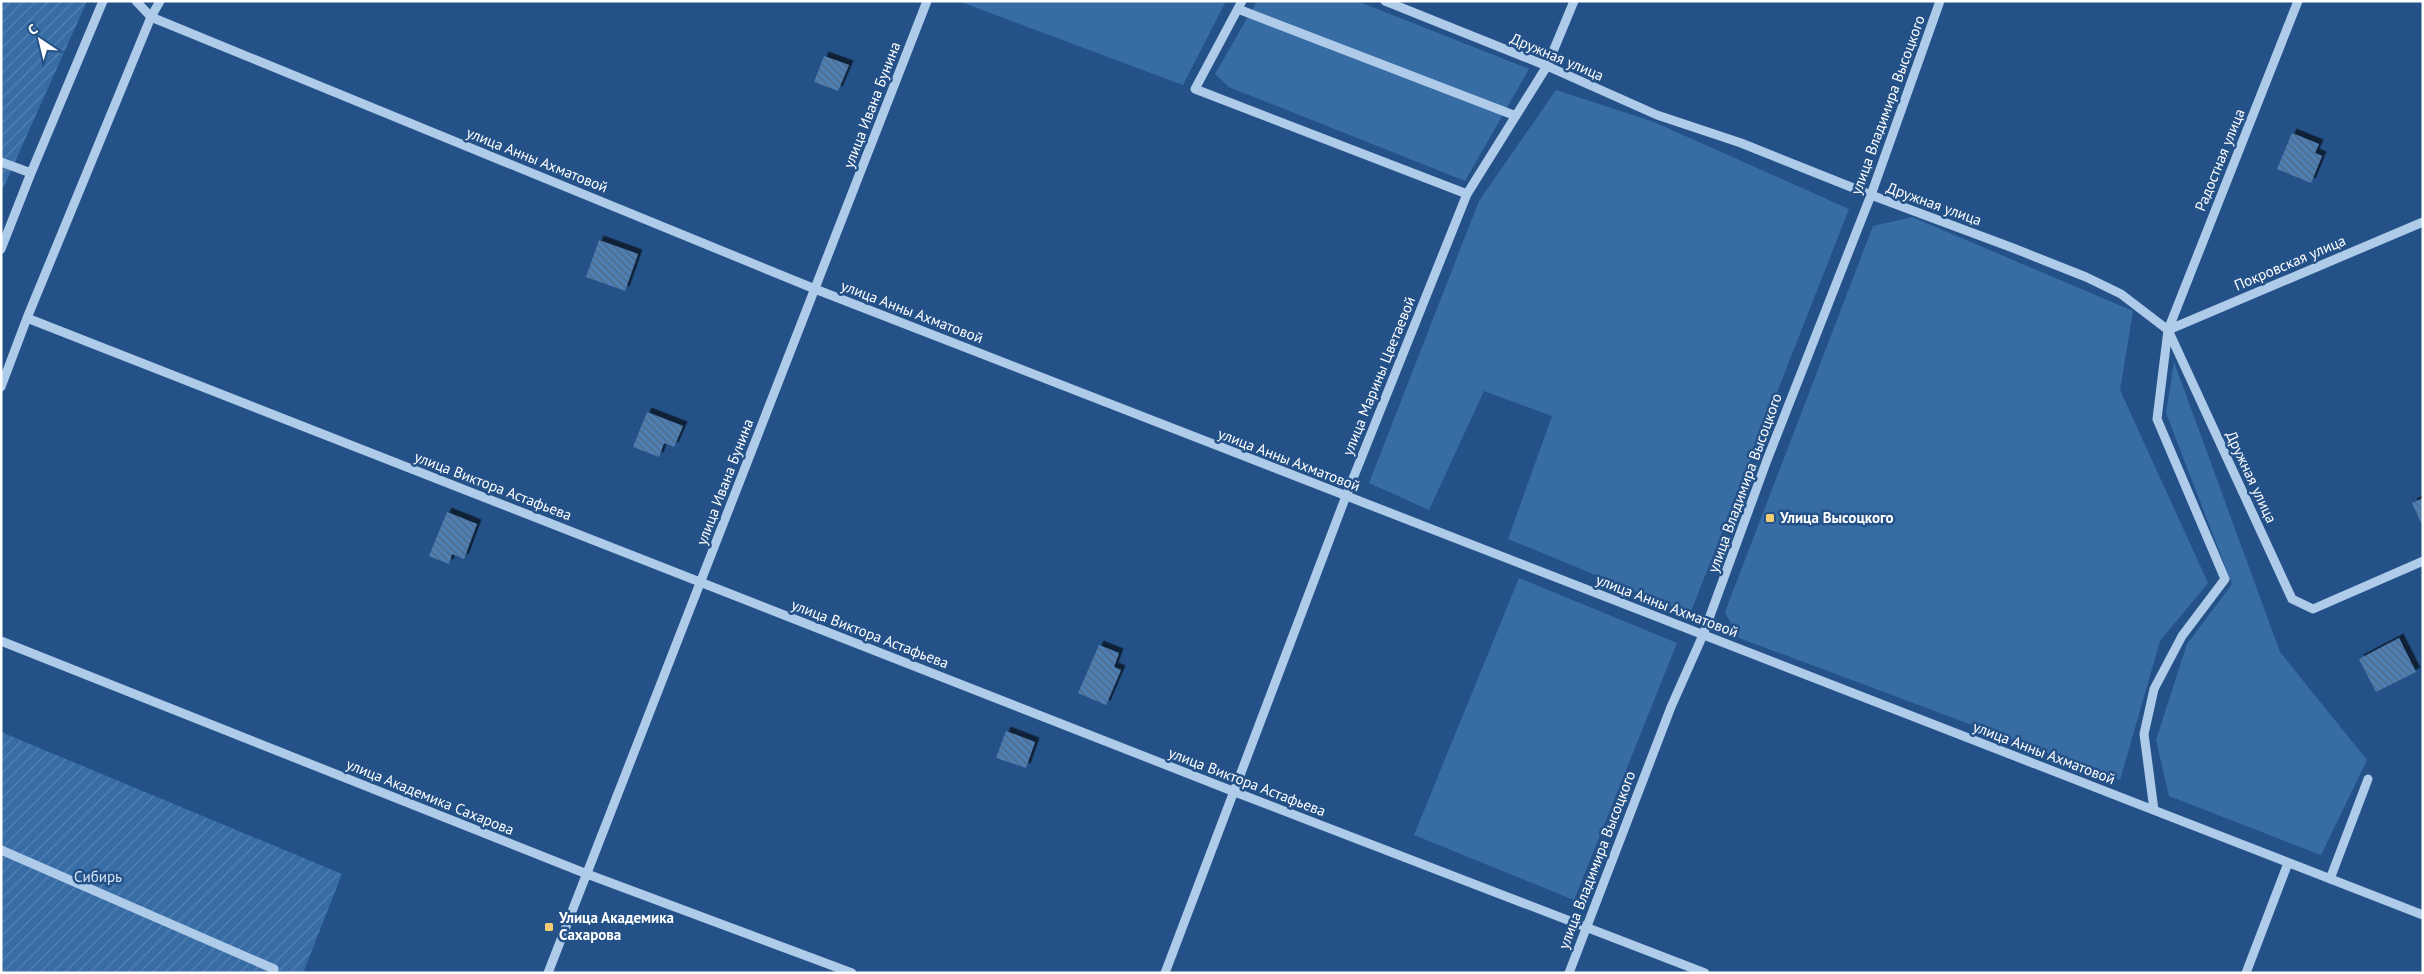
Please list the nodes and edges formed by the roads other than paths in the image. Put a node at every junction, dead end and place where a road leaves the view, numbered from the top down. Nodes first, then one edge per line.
1 (103, 1) edge
2 (136, 1) edge
3 (160, 1) edge
4 (927, 1) edge
5 (1385, 1) edge
6 (1574, 1) edge
7 (1940, 1) edge
8 (2298, 1) edge
9 (1240, 5) edge
10 (151, 17) junction
11 (1547, 66) junction
12 (1516, 116) junction
13 (1, 162) edge
14 (31, 174) junction
15 (1466, 194) junction
16 (1871, 195) junction
17 (2423, 222) edge
18 (1, 249) edge
19 (815, 289) junction
20 (27, 318) junction
21 (2168, 330) junction
22 (1, 387) edge
23 (1346, 496) junction
24 (2423, 560) edge
25 (700, 582) junction
26 (1703, 635) junction
27 (1, 642) edge
28 (2368, 779) dead end
29 (1235, 792) junction
30 (2154, 810) junction
31 (1, 850) edge
32 (2288, 863) junction
33 (587, 874) junction
34 (2330, 879) junction
35 (2423, 916) edge
36 (1587, 927) junction
37 (274, 973) edge
38 (548, 973) edge
39 (852, 973) edge
40 (1165, 973) edge
41 (1569, 973) edge
42 (1705, 973) edge
43 (2246, 973) edge

1 - 14 street
2 - 10 street
3 - 10 street
4 - 19 street, улица Ивана Бунина
5 - 11 street, Дружная улица
6 - 11 street, улица Марины Цветаевой
7 - 16 street, улица Владимира Высоцкого
8 - 21 street, Радостная улица
9 - 12 street
9 - 15 street
10 - 19 street, улица Анны Ахматовой
10 - 20 street
11 - 12 street, улица Марины Цветаевой
11 - 16 street, Дружная улица
12 - 15 street, улица Марины Цветаевой
13 - 14 street
14 - 18 street
15 - 23 street, улица Марины Цветаевой
16 - 21 street, Дружная улица
16 - 26 street, улица Владимира Высоцкого
17 - 21 street, Покровская улица
19 - 23 street, улица Анны Ахматовой
19 - 25 street, улица Ивана Бунина
20 - 22 street
20 - 25 street, улица Виктора Астафьева
21 - 24 street, Дружная улица
21 - 30 street, Радостная улица
23 - 26 street, улица Анны Ахматовой
23 - 29 street, улица Марины Цветаевой
25 - 29 street, улица Виктора Астафьева
25 - 33 street, улица Ивана Бунина
26 - 30 street, улица Анны Ахматовой
26 - 36 street, улица Владимира Высоцкого
27 - 33 street, улица Академика Сахарова
28 - 34 street
29 - 36 street, улица Виктора Астафьева
29 - 40 street, улица Марины Цветаевой
30 - 32 street, улица Анны Ахматовой
31 - 37 street
32 - 34 street, улица Анны Ахматовой
32 - 43 street
33 - 38 street, улица Ивана Бунина
33 - 39 street, улица Академика Сахарова
34 - 35 street, улица Анны Ахматовой
36 - 41 street, улица Владимира Высоцкого
36 - 42 street, улица Виктора Астафьева

